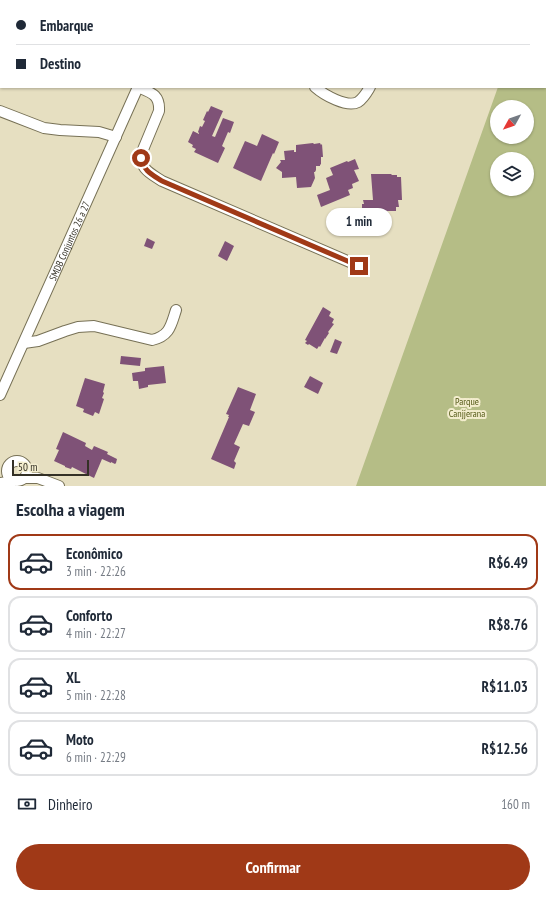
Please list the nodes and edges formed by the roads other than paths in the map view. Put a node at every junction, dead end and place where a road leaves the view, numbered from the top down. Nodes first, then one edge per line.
1 (138, 88) edge
2 (140, 88) edge
3 (155, 88) edge
4 (318, 88) edge
5 (369, 88) edge
6 (157, 98) junction
7 (0, 111) edge
8 (116, 137) junction
9 (359, 266) dead end
10 (176, 310) dead end
11 (24, 343) junction
12 (0, 395) edge
13 (8, 466) junction
14 (0, 474) edge
15 (25, 478) junction
16 (14, 480) junction
17 (0, 483) edge
18 (59, 486) edge

1 - 8 street, SMDB Conjuntos 26 a 27
2 - 6 street
3 - 6 street
4 - 5 street
6 - 9 street
7 - 8 street
8 - 11 street, SMDB Conjuntos 26 a 27
10 - 11 street
11 - 12 street, SMDB Conjuntos 26 a 27
13 - 14 street
13 - 15 street
13 - 16 street
15 - 16 street
15 - 18 street
16 - 17 street

